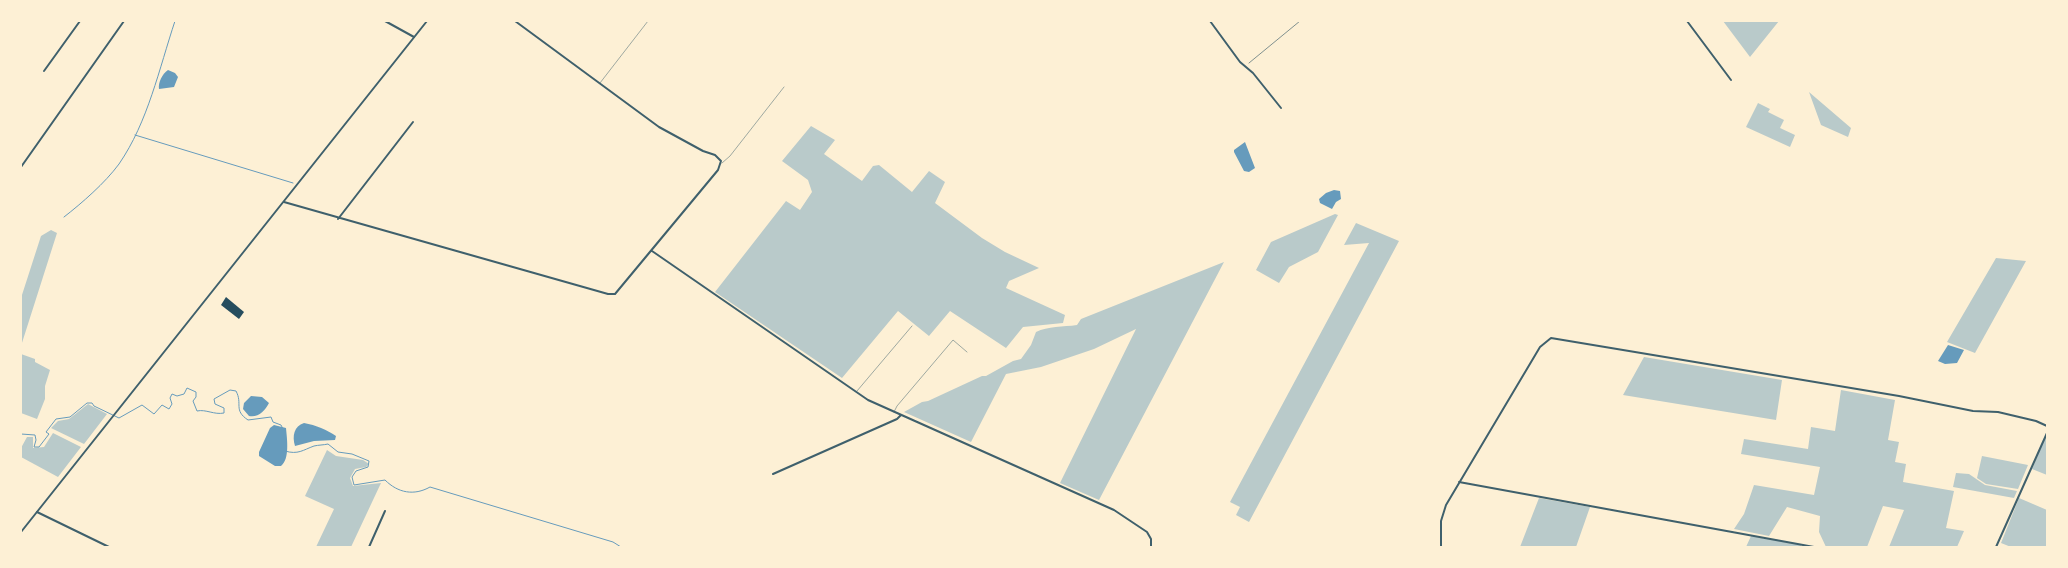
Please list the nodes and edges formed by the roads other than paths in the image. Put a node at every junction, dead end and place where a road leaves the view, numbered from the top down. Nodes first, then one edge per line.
1 (80, 21) edge
2 (124, 21) edge
3 (385, 21) edge
4 (427, 21) edge
5 (514, 21) edge
6 (648, 21) edge
7 (1210, 21) edge
8 (1687, 21) edge
9 (414, 37) junction
10 (44, 71) dead end
11 (1731, 80) dead end
12 (600, 83) junction
13 (784, 87) dead end
14 (1281, 108) dead end
15 (413, 122) dead end
16 (720, 164) junction
17 (21, 167) edge
18 (284, 202) junction
19 (338, 219) junction
20 (652, 251) junction
21 (912, 326) dead end
22 (967, 352) dead end
23 (856, 392) junction
24 (894, 412) junction
25 (901, 415) junction
26 (2047, 426) edge
27 (2047, 433) edge
28 (773, 474) dead end
29 (1459, 482) junction
30 (385, 511) dead end
31 (37, 512) junction
32 (21, 532) edge
33 (109, 547) edge
34 (369, 547) edge
35 (1151, 547) edge
36 (1442, 547) edge
37 (1814, 547) edge
38 (1996, 547) edge

1 - 10 street
2 - 17 street
3 - 9 street
4 - 9 street
5 - 12 street
6 - 12 lane
7 - 14 street
8 - 11 street
9 - 18 street
12 - 16 street
13 - 16 lane
15 - 19 street
16 - 20 street
18 - 19 street
18 - 31 street
19 - 20 street
20 - 23 street
21 - 23 lane
22 - 24 lane
23 - 24 street
24 - 25 street
25 - 28 street
25 - 35 street
26 - 29 street
27 - 38 street
29 - 36 street
29 - 37 street
30 - 34 street
31 - 32 street
31 - 33 street

